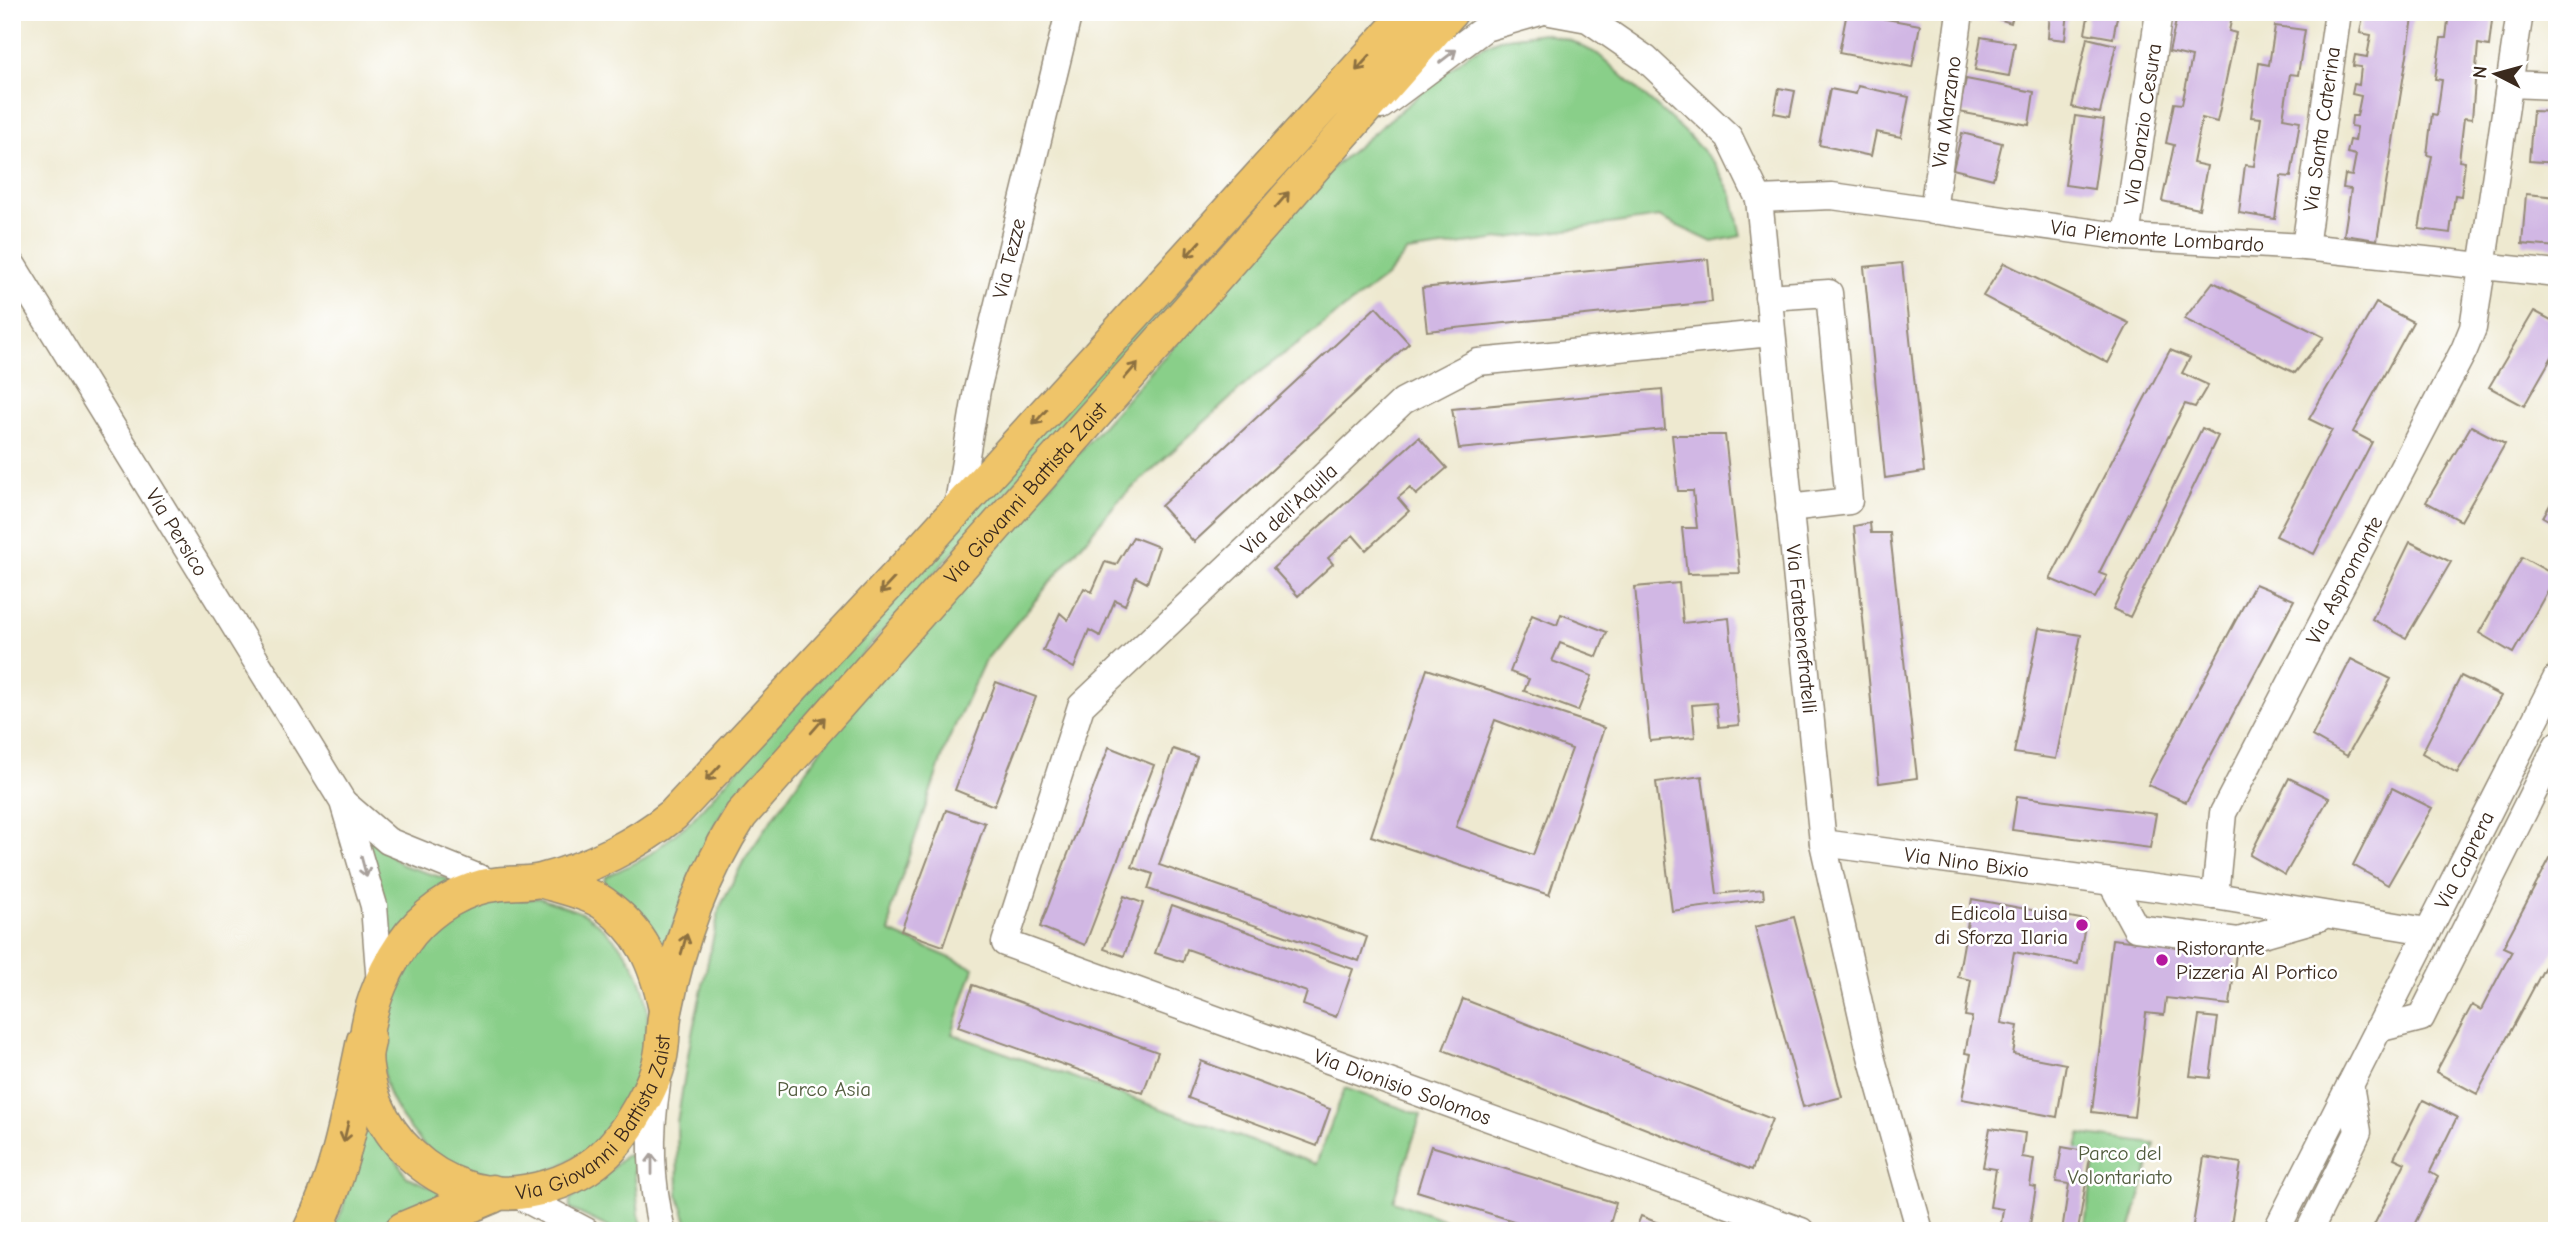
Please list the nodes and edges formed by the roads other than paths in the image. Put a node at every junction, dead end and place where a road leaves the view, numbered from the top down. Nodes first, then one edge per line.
1 (1069, 12) edge
2 (1409, 12) edge
3 (1451, 12) edge
4 (1540, 12) edge
5 (1550, 12) edge
6 (1615, 12) edge
7 (1960, 12) edge
8 (2159, 12) edge
9 (2338, 12) edge
10 (2520, 12) edge
11 (1646, 59) junction
12 (2509, 84) junction
13 (2557, 86) edge
14 (1335, 141) junction
15 (1759, 199) junction
16 (1933, 211) junction
17 (2126, 237) junction
18 (2305, 247) junction
19 (12, 264) edge
20 (2484, 266) junction
21 (2557, 274) edge
22 (1768, 297) junction
23 (1771, 333) junction
24 (1789, 508) junction
25 (957, 509) junction
26 (2554, 683) edge
27 (2557, 720) edge
28 (2557, 745) edge
29 (343, 802) junction
30 (1823, 843) junction
31 (542, 881) junction
32 (2111, 882) junction
33 (494, 884) junction
34 (2215, 896) junction
35 (2324, 916) junction
36 (2427, 931) junction
37 (1005, 943) joint
38 (380, 984) junction
39 (666, 1009) junction
40 (2378, 1029) junction
41 (366, 1041) junction
42 (660, 1060) junction
43 (2350, 1085) junction
44 (504, 1194) junction
45 (312, 1231) edge
46 (404, 1231) edge
47 (586, 1231) edge
48 (662, 1231) edge
49 (1801, 1231) edge
50 (1920, 1231) edge
51 (2276, 1231) edge
52 (2309, 1231) edge

1 - 25 street, Via Tezze
2 -> 25 main road, Via Giovanni Battista Zaist
3 - 14 main road, Via Giovanni Battista Zaist
14 -> 4 street
5 - 11 street, Via Fatebenefratelli
6 - 11 street, Via Fatebenefratelli
7 - 16 street, Via Marzano
8 - 17 street, Via Danzio Cesura
9 - 18 street, Via Santa Caterina
10 - 12 street, Via Aspromonte
11 - 15 street, Via Fatebenefratelli
12 - 13 street
12 - 20 street, Via Aspromonte
39 -> 14 main road, Via Giovanni Battista Zaist
15 - 16 street, Via Piemonte Lombardo
15 - 22 street, Via Fatebenefratelli
16 - 17 street, Via Piemonte Lombardo
17 - 18 street, Via Piemonte Lombardo
18 - 20 street, Via Piemonte Lombardo
19 - 29 street, Via Persico
20 - 21 street, Via Piemonte Lombardo
20 - 34 street, Via Aspromonte
22 - 23 street, Via Fatebenefratelli
22 - 24 street
23 - 24 street, Via Fatebenefratelli
23 - 37 street, Via dell'Aquila
24 - 30 street, Via Fatebenefratelli
25 -> 31 main road, Via Giovanni Battista Zaist
26 - 27 street, Via Caprera
26 - 36 street, Via Caprera
28 - 40 street, Via Caprera
29 - 33 street, Via Persico
29 -> 38 street, Via Persico
30 - 32 street, Via Nino Bixio
30 - 50 street, Via Fatebenefratelli
31 - 33 main road, Via Giovanni Battista Zaist
31 - 39 main road, Via Giovanni Battista Zaist
32 - 34 street, Via Nino Bixio
32 - 35 street, Via Nino Bixio
33 - 38 main road, Via Giovanni Battista Zaist
34 - 35 street, Via Nino Bixio
35 - 36 street, Via Nino Bixio
36 - 40 street, Via Caprera
37 - 49 street, Via Dionisio Solomos
38 - 41 main road, Via Giovanni Battista Zaist
39 - 42 main road, Via Giovanni Battista Zaist
40 - 43 street, Via Caprera
41 - 44 main road, Via Giovanni Battista Zaist
41 -> 45 highway, Via Giovanni Battista Zaist
42 - 44 main road, Via Giovanni Battista Zaist
48 -> 42 street
43 - 51 street, Via Caprera
43 - 52 street
44 - 46 highway, Via Giovanni Battista Zaist
44 - 47 street

